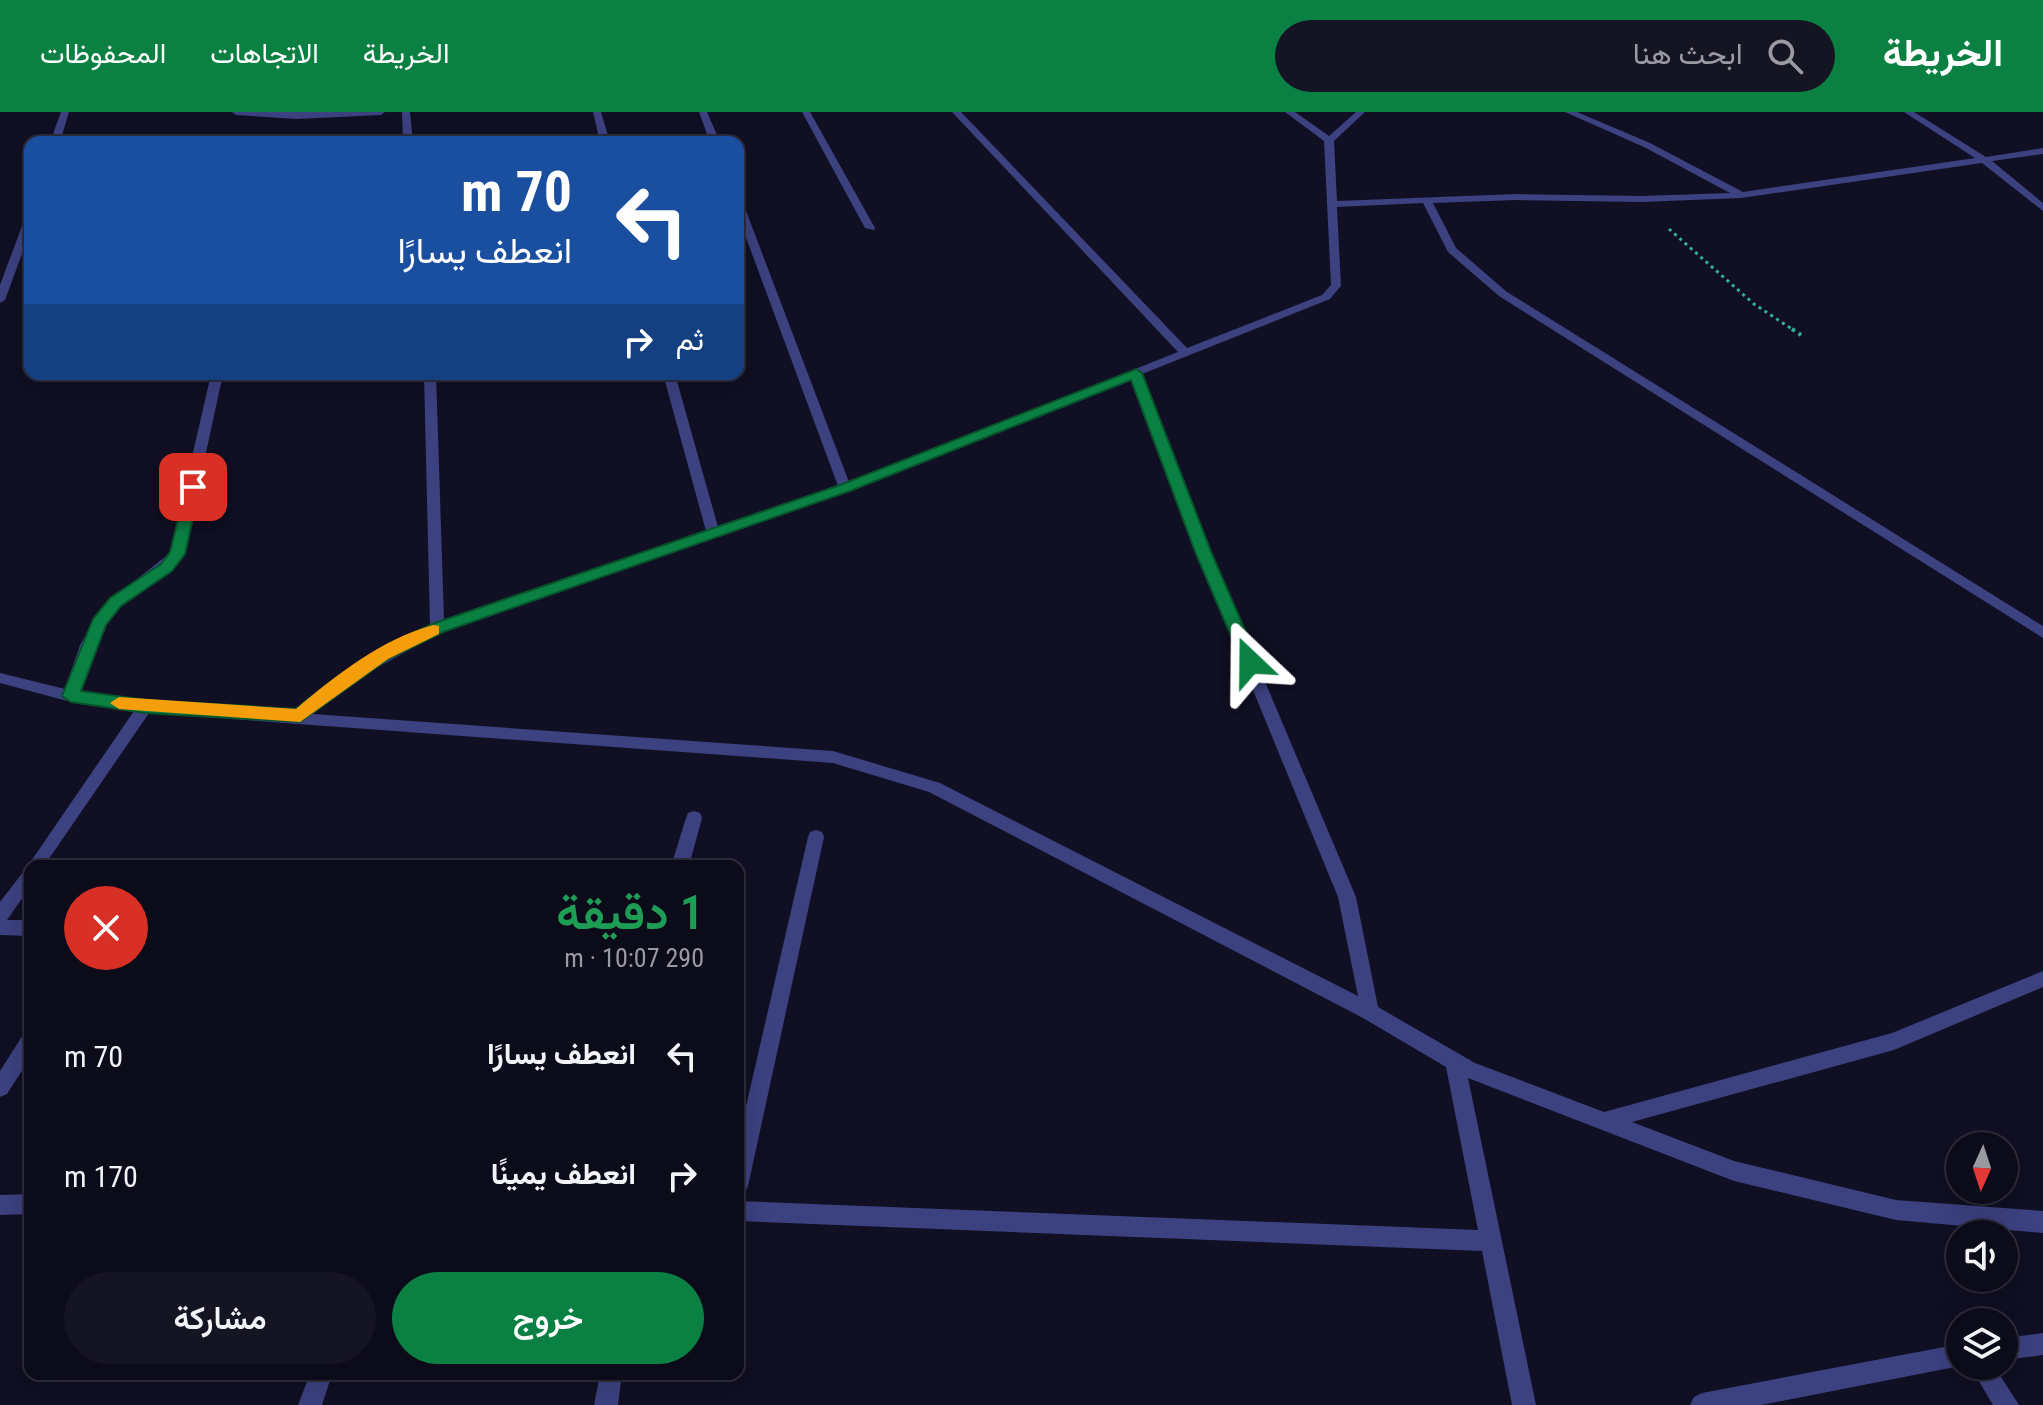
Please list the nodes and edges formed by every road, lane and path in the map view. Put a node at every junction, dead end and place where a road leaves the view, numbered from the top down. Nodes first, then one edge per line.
1 (65, 112) edge
2 (236, 112) edge
3 (381, 112) edge
4 (406, 112) edge
5 (597, 112) edge
6 (703, 112) edge
7 (806, 112) edge
8 (956, 112) edge
9 (1289, 112) edge
10 (1361, 112) edge
11 (1569, 112) edge
12 (1908, 112) edge
13 (57, 136) edge
14 (408, 136) edge
15 (603, 136) edge
16 (713, 136) edge
17 (1329, 140) junction
18 (2043, 151) edge
19 (1983, 159) junction
20 (1741, 195) junction
21 (1426, 199) junction
22 (1642, 199) junction
23 (1331, 204) junction
24 (2043, 208) edge
25 (744, 219) edge
26 (870, 228) dead end
27 (24, 234) edge
28 (0, 300) edge
29 (1801, 335) dead end
30 (1184, 352) junction
31 (1136, 373) junction
32 (216, 380) edge
33 (430, 380) edge
34 (671, 380) edge
35 (845, 488) junction
36 (714, 535) junction
37 (437, 628) junction
38 (2043, 633) edge
39 (0, 678) edge
40 (71, 696) junction
41 (145, 707) junction
42 (300, 716) junction
43 (694, 818) dead end
44 (816, 837) dead end
45 (39, 860) edge
46 (682, 860) edge
47 (24, 882) edge
48 (0, 916) edge
49 (0, 927) edge
50 (24, 928) edge
51 (2043, 979) edge
52 (1370, 1012) junction
53 (24, 1050) edge
54 (1455, 1061) junction
55 (0, 1088) edge
56 (1606, 1120) junction
57 (744, 1159) edge
58 (24, 1204) edge
59 (0, 1205) edge
60 (744, 1211) edge
61 (2043, 1222) edge
62 (1491, 1241) junction
63 (2043, 1344) edge
64 (2018, 1347) edge
65 (1946, 1358) edge
66 (319, 1380) edge
67 (610, 1380) edge
68 (1990, 1380) edge
69 (310, 1405) edge
70 (606, 1405) edge
71 (1524, 1405) edge
72 (1702, 1405) edge
73 (2007, 1405) edge

1 - 13 street
2 - 3 street
4 - 14 street
5 - 15 street
6 - 16 street
7 - 26 street
8 - 30 street
9 - 17 street
10 - 17 street
11 - 20 street
12 - 19 street
17 - 23 street
18 - 19 street
19 - 20 street
19 - 24 street
20 - 22 street
21 - 22 street
21 - 23 street
21 - 38 street
22 - 29 path
23 - 30 street
25 - 35 street
27 - 28 street
30 - 31 street
31 - 35 street
31 - 52 street
32 - 40 street
33 - 37 street
34 - 36 street
35 - 36 street
36 - 37 street
37 - 42 street
39 - 40 street
40 - 41 street
41 - 42 street
41 - 45 street
42 - 52 street
43 - 46 street
44 - 57 street
47 - 48 street
49 - 50 street
51 - 56 street
52 - 54 street
53 - 55 street
54 - 56 street
54 - 62 street
56 - 61 street
58 - 59 street
60 - 62 street
62 - 71 street
63 - 64 street
65 - 72 street
66 - 69 street
67 - 70 street
68 - 73 street

